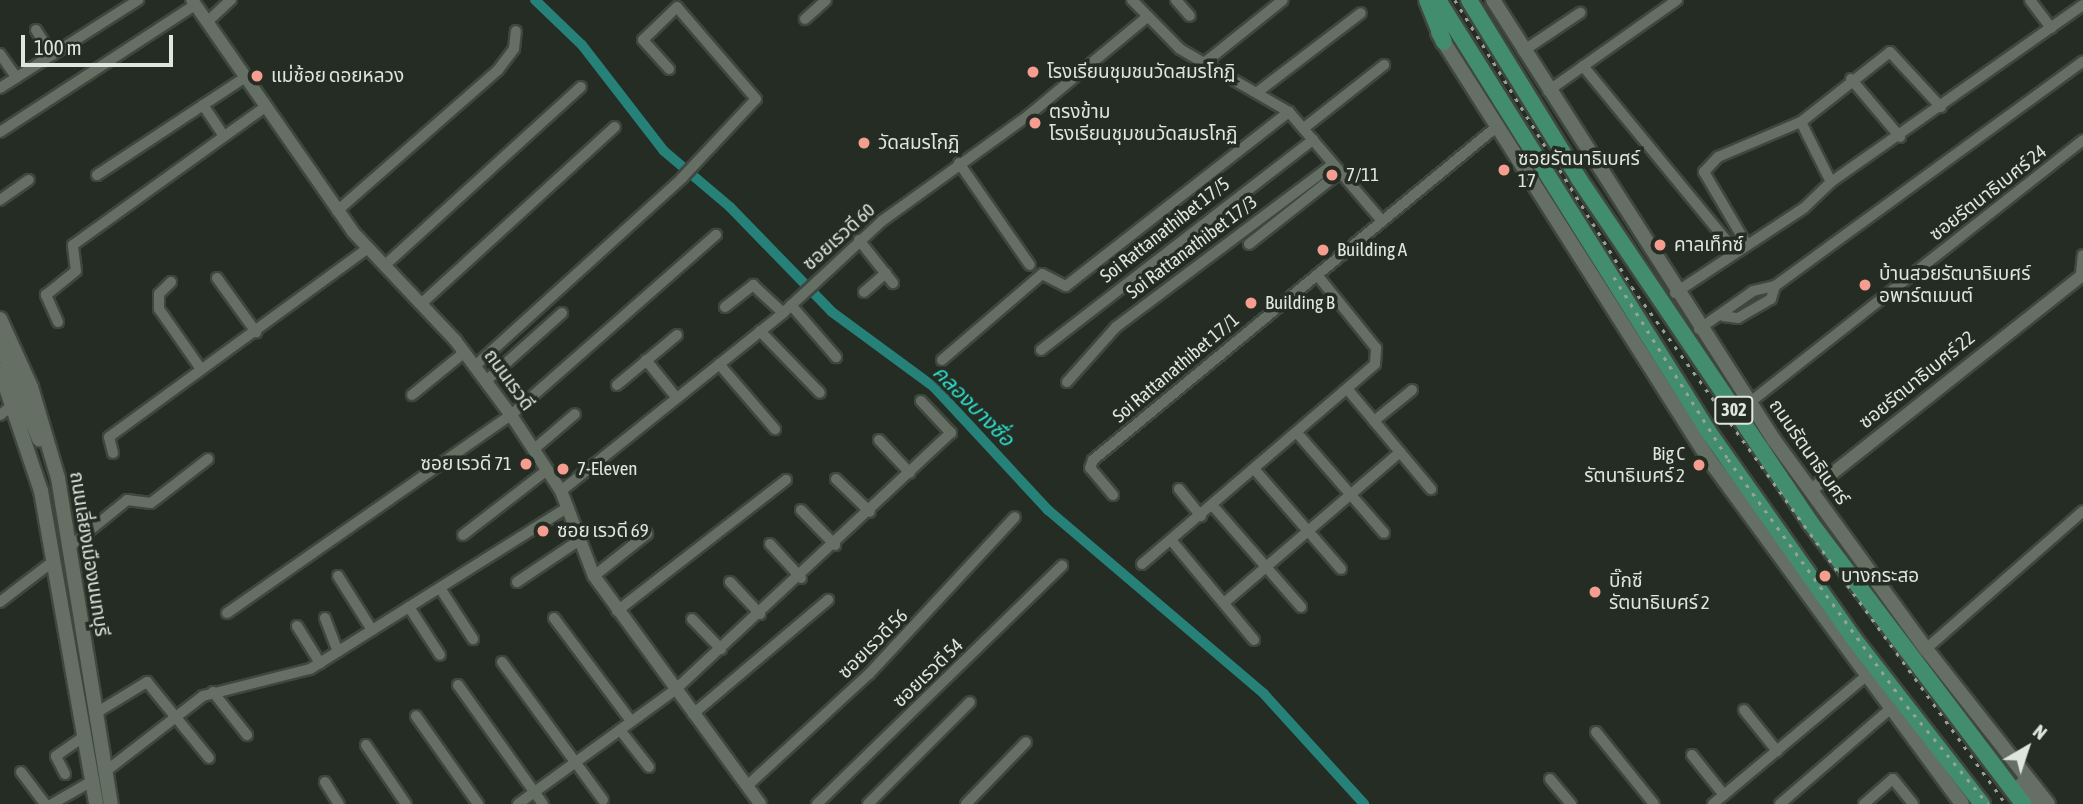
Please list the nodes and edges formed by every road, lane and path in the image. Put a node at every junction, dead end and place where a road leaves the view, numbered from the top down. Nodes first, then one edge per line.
1 (138, 0) edge
2 (231, 0) edge
3 (826, 0) edge
4 (1132, 0) edge
5 (1176, 0) edge
6 (1283, 0) edge
7 (1420, 0) edge
8 (1427, 0) edge
9 (1438, 0) edge
10 (1469, 0) edge
11 (1493, 0) edge
12 (1677, 0) edge
13 (2030, 0) edge
14 (194, 3) edge
15 (2083, 5) edge
16 (1361, 13) dead end
17 (1580, 13) dead end
18 (1190, 16) dead end
19 (1147, 17) junction
20 (805, 19) dead end
21 (207, 22) junction
22 (2050, 28) junction
23 (36, 30) dead end
24 (516, 31) dead end
25 (1444, 42) junction
26 (1523, 51) junction
27 (0, 54) edge
28 (52, 55) junction
29 (2083, 61) edge
30 (1203, 64) junction
31 (1384, 65) dead end
32 (1583, 66) junction
33 (669, 69) dead end
34 (16, 78) junction
35 (244, 78) junction
36 (1852, 79) junction
37 (581, 87) dead end
38 (0, 88) edge
39 (1259, 91) junction
40 (1548, 91) junction
41 (203, 105) junction
42 (1941, 107) junction
43 (264, 108) junction
44 (1289, 112) junction
45 (1801, 122) junction
46 (615, 127) dead end
47 (1304, 128) junction
48 (1495, 128) junction
49 (0, 132) edge
50 (224, 136) junction
51 (1900, 137) junction
52 (1314, 140) junction
53 (2083, 141) edge
54 (960, 163) junction
55 (1335, 169) junction
56 (97, 175) dead end
57 (29, 180) dead end
58 (1831, 182) junction
59 (0, 200) edge
60 (337, 211) junction
61 (1381, 221) junction
62 (716, 235) dead end
63 (859, 240) junction
64 (1249, 244) dead end
65 (1747, 245) junction
66 (367, 249) junction
67 (1736, 252) junction
68 (2083, 255) edge
69 (1030, 265) dead end
70 (384, 266) junction
71 (886, 273) junction
72 (2082, 274) edge
73 (1317, 275) junction
74 (218, 278) dead end
75 (171, 282) dead end
76 (893, 283) dead end
77 (1775, 286) junction
78 (864, 292) dead end
79 (1675, 293) junction
80 (422, 303) junction
81 (791, 305) junction
82 (725, 307) dead end
83 (562, 313) dead end
84 (783, 313) junction
85 (1723, 316) junction
86 (0, 319) edge
87 (58, 322) dead end
88 (1698, 329) junction
89 (760, 331) junction
90 (256, 332) junction
91 (677, 335) dead end
92 (0, 343) edge
93 (1041, 350) dead end
94 (465, 352) junction
95 (836, 357) dead end
96 (646, 360) junction
97 (942, 360) dead end
98 (719, 364) junction
99 (475, 366) junction
100 (201, 369) junction
101 (0, 370) edge
102 (486, 381) junction
103 (1067, 382) dead end
104 (617, 385) dead end
105 (1412, 390) dead end
106 (1349, 391) junction
107 (820, 393) dead end
108 (412, 395) dead end
109 (676, 397) junction
110 (921, 401) dead end
111 (14, 403) junction
112 (1749, 403) junction
113 (575, 414) dead end
114 (0, 415) edge
115 (511, 415) junction
116 (1374, 421) junction
117 (775, 429) dead end
118 (1298, 434) junction
119 (879, 440) dead end
120 (533, 450) junction
121 (1400, 452) junction
122 (113, 453) dead end
123 (208, 459) dead end
124 (547, 470) junction
125 (1255, 470) junction
126 (910, 473) junction
127 (836, 479) dead end
128 (786, 480) dead end
129 (1179, 489) dead end
130 (1431, 489) dead end
131 (561, 491) junction
132 (1810, 491) junction
133 (1113, 495) dead end
134 (1350, 495) junction
135 (62, 506) junction
136 (1213, 506) junction
137 (568, 507) junction
138 (802, 510) dead end
139 (2083, 511) edge
140 (870, 512) junction
141 (1201, 516) junction
142 (1015, 517) dead end
143 (1308, 531) junction
144 (1384, 533) dead end
145 (647, 534) dead end
146 (463, 535) dead end
147 (1171, 540) junction
148 (578, 541) junction
149 (770, 544) dead end
150 (835, 545) junction
151 (68, 548) junction
152 (55, 560) junction
153 (1142, 564) dead end
154 (1062, 566) dead end
155 (1266, 567) junction
156 (1341, 569) dead end
157 (338, 576) dead end
158 (594, 576) junction
159 (801, 578) junction
160 (517, 582) dead end
161 (730, 582) dead end
162 (440, 588) junction
163 (828, 600) dead end
164 (0, 602) edge
165 (1223, 603) junction
166 (409, 607) junction
167 (1301, 607) dead end
168 (617, 611) junction
169 (227, 613) dead end
170 (760, 614) junction
171 (325, 618) dead end
172 (554, 618) dead end
173 (692, 619) dead end
174 (297, 626) dead end
175 (372, 631) junction
176 (473, 639) dead end
177 (1254, 640) dead end
178 (721, 649) junction
179 (1926, 649) junction
180 (337, 653) junction
181 (440, 655) dead end
182 (502, 662) dead end
183 (320, 663) junction
184 (1865, 677) junction
185 (458, 685) dead end
186 (676, 689) junction
187 (213, 692) junction
188 (970, 702) dead end
189 (1890, 709) junction
190 (1744, 710) dead end
191 (96, 713) junction
192 (176, 715) junction
193 (692, 715) junction
194 (416, 716) dead end
195 (631, 722) junction
196 (620, 730) junction
197 (1596, 733) dead end
198 (247, 735) dead end
199 (85, 736) junction
200 (1026, 742) dead end
201 (366, 745) dead end
202 (1777, 751) junction
203 (1692, 755) dead end
204 (209, 758) dead end
205 (575, 762) junction
206 (649, 767) dead end
207 (106, 771) junction
208 (21, 772) dead end
209 (65, 774) dead end
210 (1550, 779) dead end
211 (92, 781) junction
212 (325, 782) dead end
213 (747, 786) junction
214 (534, 792) junction
215 (1724, 795) junction
216 (603, 800) dead end
217 (45, 804) edge
218 (52, 804) edge
219 (96, 804) edge
220 (111, 804) edge
221 (339, 804) edge
222 (406, 804) edge
223 (478, 804) edge
224 (518, 804) edge
225 (543, 804) edge
226 (760, 804) edge
227 (817, 804) edge
228 (868, 804) edge
229 (965, 804) edge
230 (1571, 804) edge
231 (1654, 804) edge
232 (1713, 804) edge
233 (1780, 804) edge
234 (1864, 804) edge
235 (1913, 804) edge
236 (1962, 804) edge
237 (1982, 804) edge
238 (2035, 804) edge

1 - 28 street
2 - 21 street
3 - 20 street
4 - 19 street
5 - 18 street
6 - 30 street
7 - 25 main road, 302
8 - 25 main road
9 - 237 main road, 302
10 - 238 main road, ถนนรัตนาธิเบศร์ / 302
11 - 26 main road, ถนนรัตนาธิเบศร์ / 302
12 - 32 street
13 - 22 street
14 - 21 street, ถนนเรวดี
14 - 49 street
15 - 22 street
16 - 39 street
17 - 26 street
19 - 30 street
19 - 54 street, ซอยเรวดี 60
21 - 35 street, ถนนเรวดี
22 - 42 street
23 - 28 street
24 - 60 street
25 - 48 main road, 302
26 - 40 main road, ถนนรัตนาธิเบศร์ / 302
27 - 34 street
28 - 34 street
29 - 77 street
30 - 39 street
31 - 47 street
32 - 40 street
32 - 67 street
33 - 99 street
34 - 38 street
35 - 41 street
35 - 43 street, ถนนเรวดี
36 - 42 street
36 - 45 street
36 - 51 street
37 - 70 street
39 - 44 street
40 - 79 main road, ถนนรัตนาธิเบศร์ / 302
41 - 50 street
41 - 56 street
42 - 51 street
43 - 50 street
43 - 60 street, ถนนเรวดี
44 - 47 street
44 - 97 street
45 - 58 street
45 - 65 street
46 - 80 street
47 - 52 street
48 - 61 street
48 - 184 main road, 302
50 - 87 street
51 - 58 street
52 - 55 street
52 - 93 street, Soi Rattanathibet 17/5
53 - 112 street, ซอยรัตนาธิเบศร์ 24
54 - 63 street, ซอยเรวดี 60
54 - 69 street
55 - 61 street
55 - 64 street
55 - 103 street, Soi Rattanathibet 17/3
57 - 59 street
58 - 65 street
60 - 66 street, ถนนเรวดี
61 - 73 street, Soi Rattanathibet 17/1
62 - 115 street
63 - 71 street
63 - 81 street, ซอยเรวดี 60
65 - 67 street
66 - 70 street, ถนนเรวดี
66 - 90 street
67 - 79 street
68 - 72 street, ซอยรัตนาธิเบศร์ 22
70 - 80 street, ถนนเรวดี
71 - 76 street
71 - 78 street
72 - 132 street, ซอยรัตนาธิเบศร์ 22
73 - 106 street
73 - 133 street, Soi Rattanathibet 17/1
74 - 90 street
75 - 100 street
77 - 85 street
77 - 85 street
79 - 88 main road, ถนนรัตนาธิเบศร์ / 302
80 - 94 street, ถนนเรวดี
81 - 84 street, ซอยเรวดี 60
81 - 95 street
82 - 84 street
83 - 102 street
84 - 89 street, ซอยเรวดี 60
85 - 88 street
86 - 135 main road, ถนนเลี่ยงเมืองนนทบุรี
88 - 112 main road, ถนนรัตนาธิเบศร์ / 302
89 - 98 street, ซอยเรวดี 60
89 - 107 street
90 - 100 street
91 - 96 street
92 - 135 main road
94 - 99 street, ถนนเรวดี
94 - 108 street
96 - 104 street
96 - 109 street
98 - 109 street, ซอยเรวดี 60
98 - 117 street
99 - 102 street, ถนนเรวดี
100 - 122 street
101 - 111 main road, ถนนเลี่ยงเมืองนนทบุรี
102 - 115 street, ถนนเรวดี
105 - 116 street
106 - 116 street
106 - 118 street
109 - 131 street, ซอยเรวดี 60
110 - 126 street
111 - 114 street
111 - 152 main road, ถนนเลี่ยงเมืองนนทบุรี
112 - 132 main road, ถนนรัตนาธิเบศร์ / 302
113 - 120 street
115 - 120 street, ถนนเรวดี
115 - 169 street
116 - 121 street
118 - 125 street
118 - 134 street
119 - 126 street
120 - 124 street, ถนนเรวดี
121 - 130 street
121 - 134 street
123 - 151 street
124 - 131 street, ถนนเรวดี
124 - 146 street
125 - 136 street
125 - 143 street
126 - 140 street
127 - 140 street
128 - 168 street
129 - 141 street
131 - 137 street, ถนนเรวดี
132 - 179 main road, ถนนรัตนาธิเบศร์ / 302
134 - 143 street
134 - 144 street
135 - 151 main road, ถนนเลี่ยงเมืองนนทบุรี
136 - 141 street
136 - 155 street
137 - 148 street, ถนนเรวดี
137 - 162 street
138 - 150 street
139 - 179 street
140 - 150 street
141 - 147 street
142 - 213 street, ซอยเรวดี 56
143 - 155 street
143 - 156 street
145 - 158 street
147 - 153 street
147 - 165 street
148 - 158 street, ถนนเรวดี
148 - 160 street
149 - 159 street
150 - 159 street
151 - 191 main road, ถนนเลี่ยงเมืองนนทบุรี
152 - 164 street
152 - 199 main road, ถนนเลี่ยงเมืองนนทบุรี
154 - 227 street, ซอยเรวดี 54
155 - 165 street
155 - 167 street
157 - 175 street
158 - 168 street, ถนนเรวดี
159 - 170 street
161 - 170 street
162 - 166 street
162 - 176 street
163 - 193 street
165 - 177 street
166 - 175 street
166 - 181 street
168 - 186 street, ถนนเรวดี
170 - 178 street
171 - 180 street
172 - 195 street
173 - 178 street
174 - 183 street
175 - 180 street
178 - 186 street
179 - 238 main road, ถนนรัตนาธิเบศร์ / 302
180 - 183 street
182 - 205 street
183 - 187 street
184 - 189 main road, 302
184 - 202 street
185 - 214 street
186 - 193 street, ถนนเรวดี
186 - 195 street
187 - 192 street
187 - 198 street
188 - 228 street
189 - 233 street
189 - 236 main road, 302
190 - 202 street
191 - 192 street
191 - 207 main road, ถนนเลี่ยงเมืองนนทบุรี
192 - 204 street
192 - 207 street
193 - 213 street, ถนนเรวดี
194 - 223 street
195 - 196 street
196 - 205 street
196 - 206 street
197 - 231 street
199 - 209 street
199 - 211 main road, ถนนเลี่ยงเมืองนนทบุรี
200 - 229 street
201 - 222 street
202 - 215 street
203 - 215 street
205 - 214 street
205 - 216 street
207 - 220 main road, ถนนเลี่ยงเมืองนนทบุรี
208 - 217 street
210 - 230 street
211 - 218 street
211 - 219 main road, ถนนเลี่ยงเมืองนนทบุรี
212 - 221 street
213 - 226 street, ถนนเรวดี
214 - 224 street
214 - 225 street
215 - 232 street
234 - 235 street

